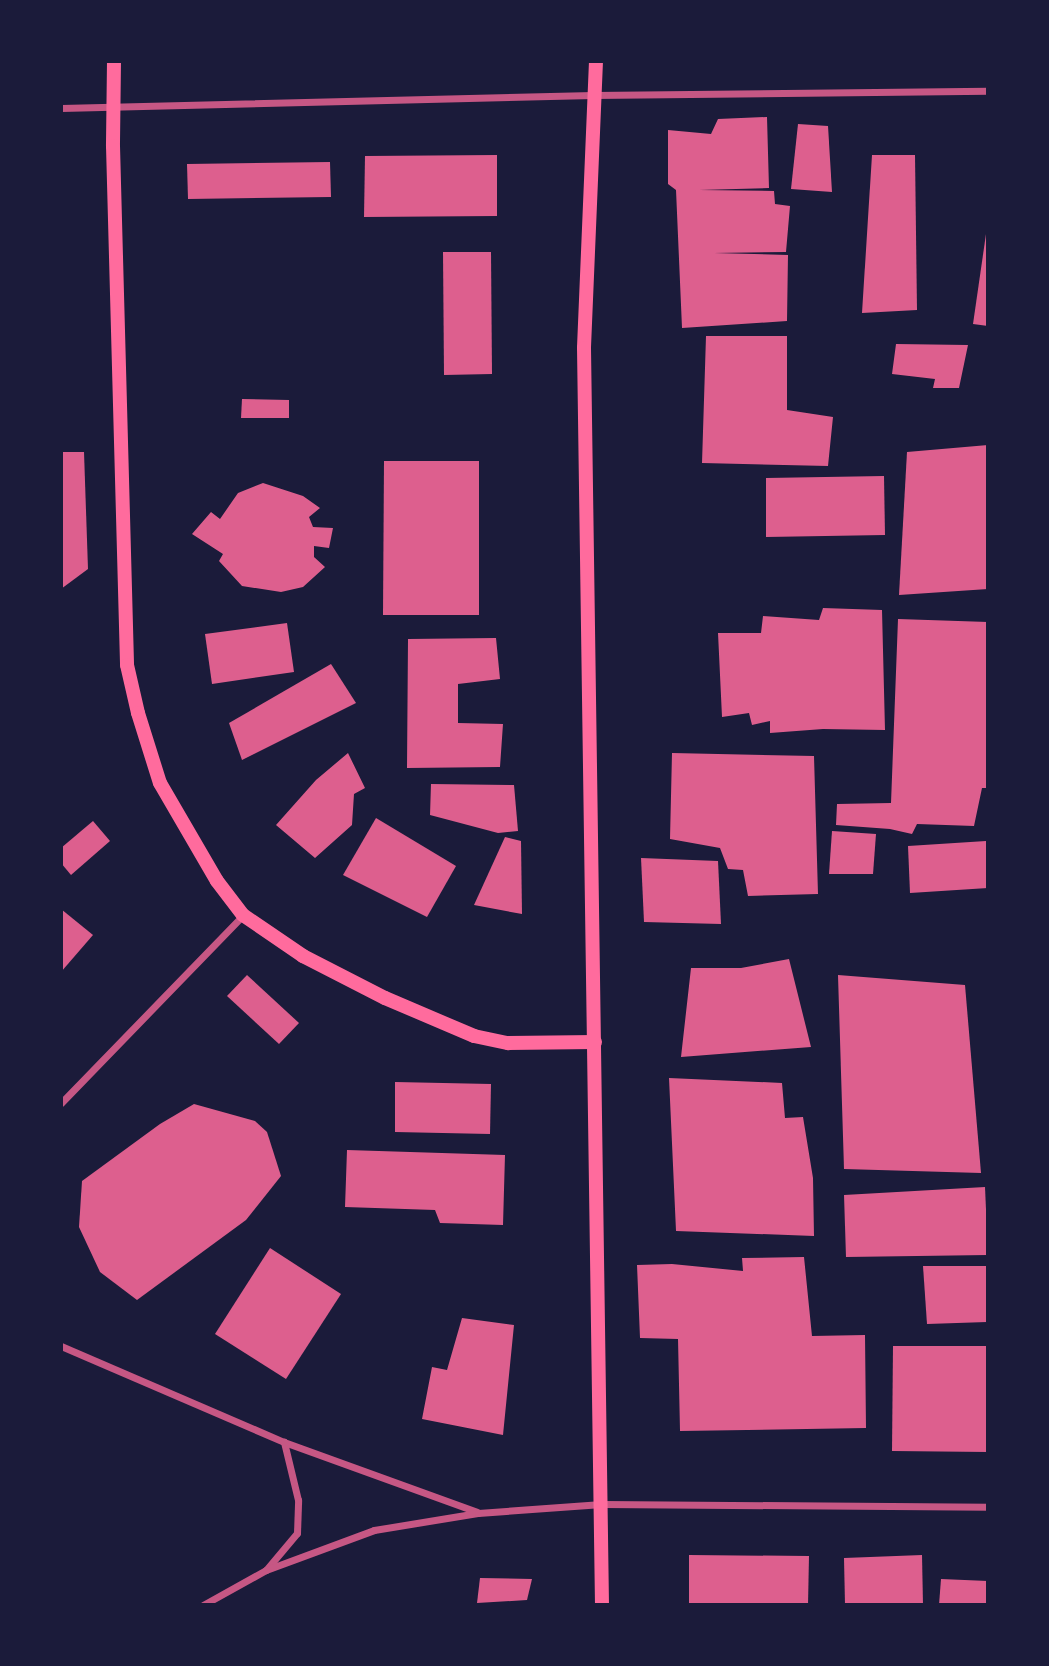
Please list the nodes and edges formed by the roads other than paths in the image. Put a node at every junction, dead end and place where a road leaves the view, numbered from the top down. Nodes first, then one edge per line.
1 (114, 61) edge
2 (596, 61) edge
3 (988, 91) edge
4 (593, 96) junction
5 (61, 107) edge
6 (115, 107) junction
7 (243, 915) junction
8 (595, 1042) junction
9 (61, 1103) edge
10 (61, 1346) edge
11 (284, 1442) junction
12 (602, 1504) junction
13 (988, 1507) edge
14 (478, 1513) junction
15 (266, 1570) junction
16 (203, 1605) edge
17 (602, 1605) edge

1 - 6 main road
2 - 4 main road
3 - 4 street
4 - 6 street
4 - 8 main road
5 - 6 street
6 - 7 main road
7 - 8 main road
7 - 9 street
8 - 12 main road
10 - 11 street
11 - 14 street
11 - 15 street
12 - 13 street
12 - 14 street
12 - 17 main road
14 - 15 street
15 - 16 street

